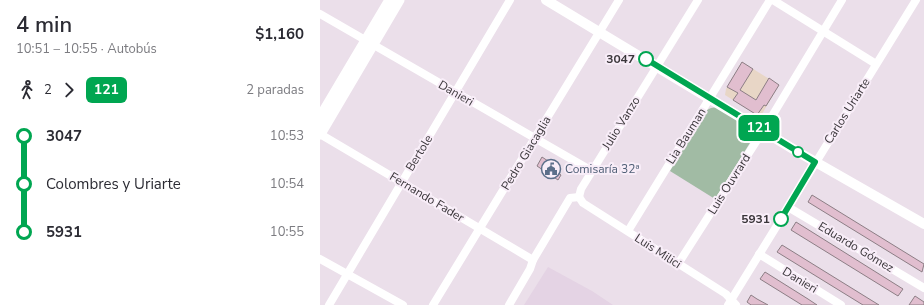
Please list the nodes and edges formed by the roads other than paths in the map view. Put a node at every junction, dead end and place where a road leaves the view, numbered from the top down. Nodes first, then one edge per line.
1 (390, 0) edge
2 (399, 0) edge
3 (510, 0) edge
4 (546, 0) edge
5 (619, 0) edge
6 (698, 0) edge
7 (772, 0) edge
8 (842, 0) edge
9 (916, 0) edge
10 (320, 14) edge
11 (823, 31) junction
12 (600, 32) junction
13 (369, 43) junction
14 (876, 64) junction
15 (657, 66) junction
16 (455, 92) junction
17 (710, 98) junction
18 (320, 118) edge
19 (763, 130) junction
20 (320, 134) edge
21 (535, 138) junction
22 (815, 162) junction
23 (592, 171) junction
24 (402, 182) junction
25 (579, 197) junction
26 (788, 207) junction
27 (924, 224) edge
28 (480, 228) junction
29 (628, 231) junction
30 (759, 254) junction
31 (320, 259) edge
32 (533, 260) junction
33 (678, 264) junction
34 (347, 274) junction
35 (924, 288) edge
36 (732, 303) edge
37 (329, 305) edge
38 (403, 305) edge
39 (433, 305) edge
40 (509, 305) edge
41 (842, 305) edge

1 - 13 main road
2 - 13 main road
3 - 16 street, Bertole
4 - 12 street
5 - 12 street, Pedro Giacaglia
6 - 15 street, Julio Vanzo
7 - 11 street
7 - 17 street, Lia Bauman
8 - 11 street, Luis Ouvrard
9 - 14 street, Carlos Uriarte
10 - 13 street, Danieri
11 - 14 street
11 - 19 street, Luis Ouvrard
12 - 15 street
12 - 21 street, Pedro Giacaglia
13 - 16 street, Danieri
13 - 18 main road
13 - 20 main road
14 - 22 street, Carlos Uriarte
15 - 17 street
15 - 23 street, Julio Vanzo
16 - 21 street, Danieri
16 - 24 street, Bertole
17 - 19 street
17 - 29 street, Lia Bauman
19 - 22 street
19 - 33 street, Luis Ouvrard
20 - 24 street, Fernando Fader
21 - 23 street, Danieri
21 - 28 street, Pedro Giacaglia
22 - 26 street, Carlos Uriarte
22 - 27 street
23 - 25 street, Julio Vanzo
24 - 28 street, Fernando Fader
24 - 34 street, Bertole
25 - 29 street, Luis Milici
25 - 32 street
26 - 30 street, Carlos Uriarte
26 - 35 street, Eduardo Gómez
28 - 32 street, Fernando Fader
28 - 39 street, Pedro Giacaglia
29 - 33 street, Luis Milici
30 - 36 street, Carlos Uriarte
30 - 41 street, Danieri
31 - 34 street
32 - 40 street
33 - 36 street, Luis Milici
34 - 37 street, Bertole
34 - 38 street

